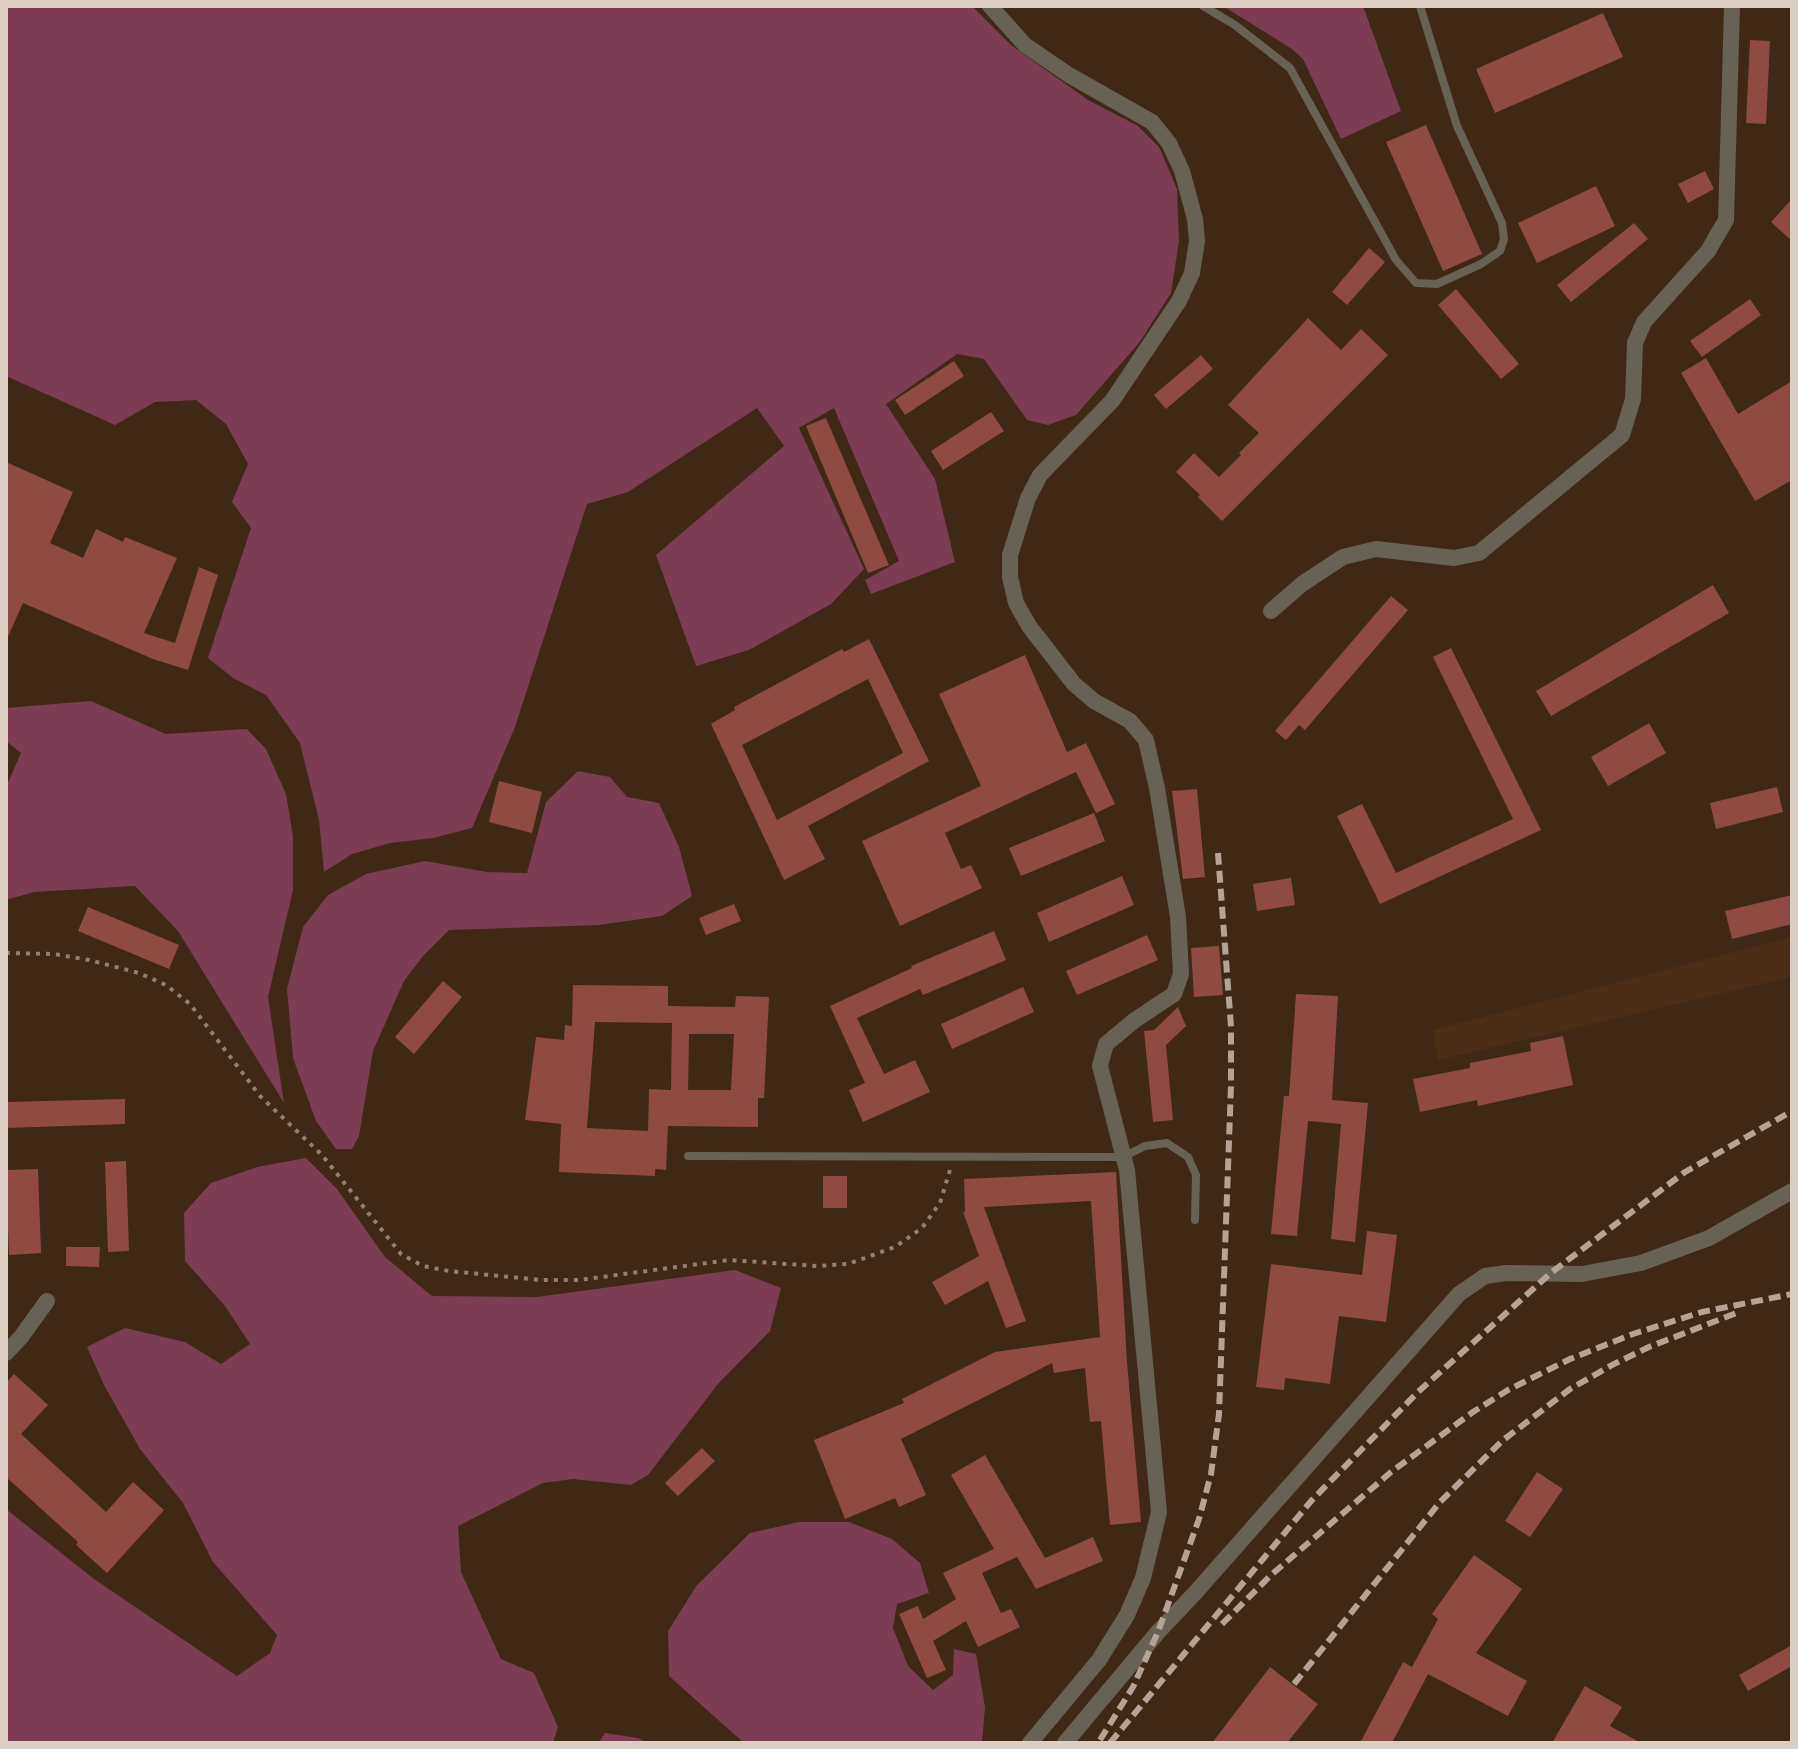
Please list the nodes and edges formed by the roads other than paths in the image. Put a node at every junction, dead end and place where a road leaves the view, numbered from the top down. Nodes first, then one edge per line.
1 (990, 6) edge
2 (1203, 6) edge
3 (1420, 6) edge
4 (1732, 6) edge
5 (1271, 611) dead end
6 (688, 1156) dead end
7 (1123, 1157) junction
8 (1792, 1191) edge
9 (1195, 1220) dead end
10 (47, 1301) dead end
11 (6, 1353) edge
12 (1030, 1743) edge
13 (1065, 1743) edge

1 - 7 street
2 - 3 lane
4 - 5 street
6 - 7 lane
7 - 9 lane
7 - 12 street
8 - 13 street
10 - 11 street

